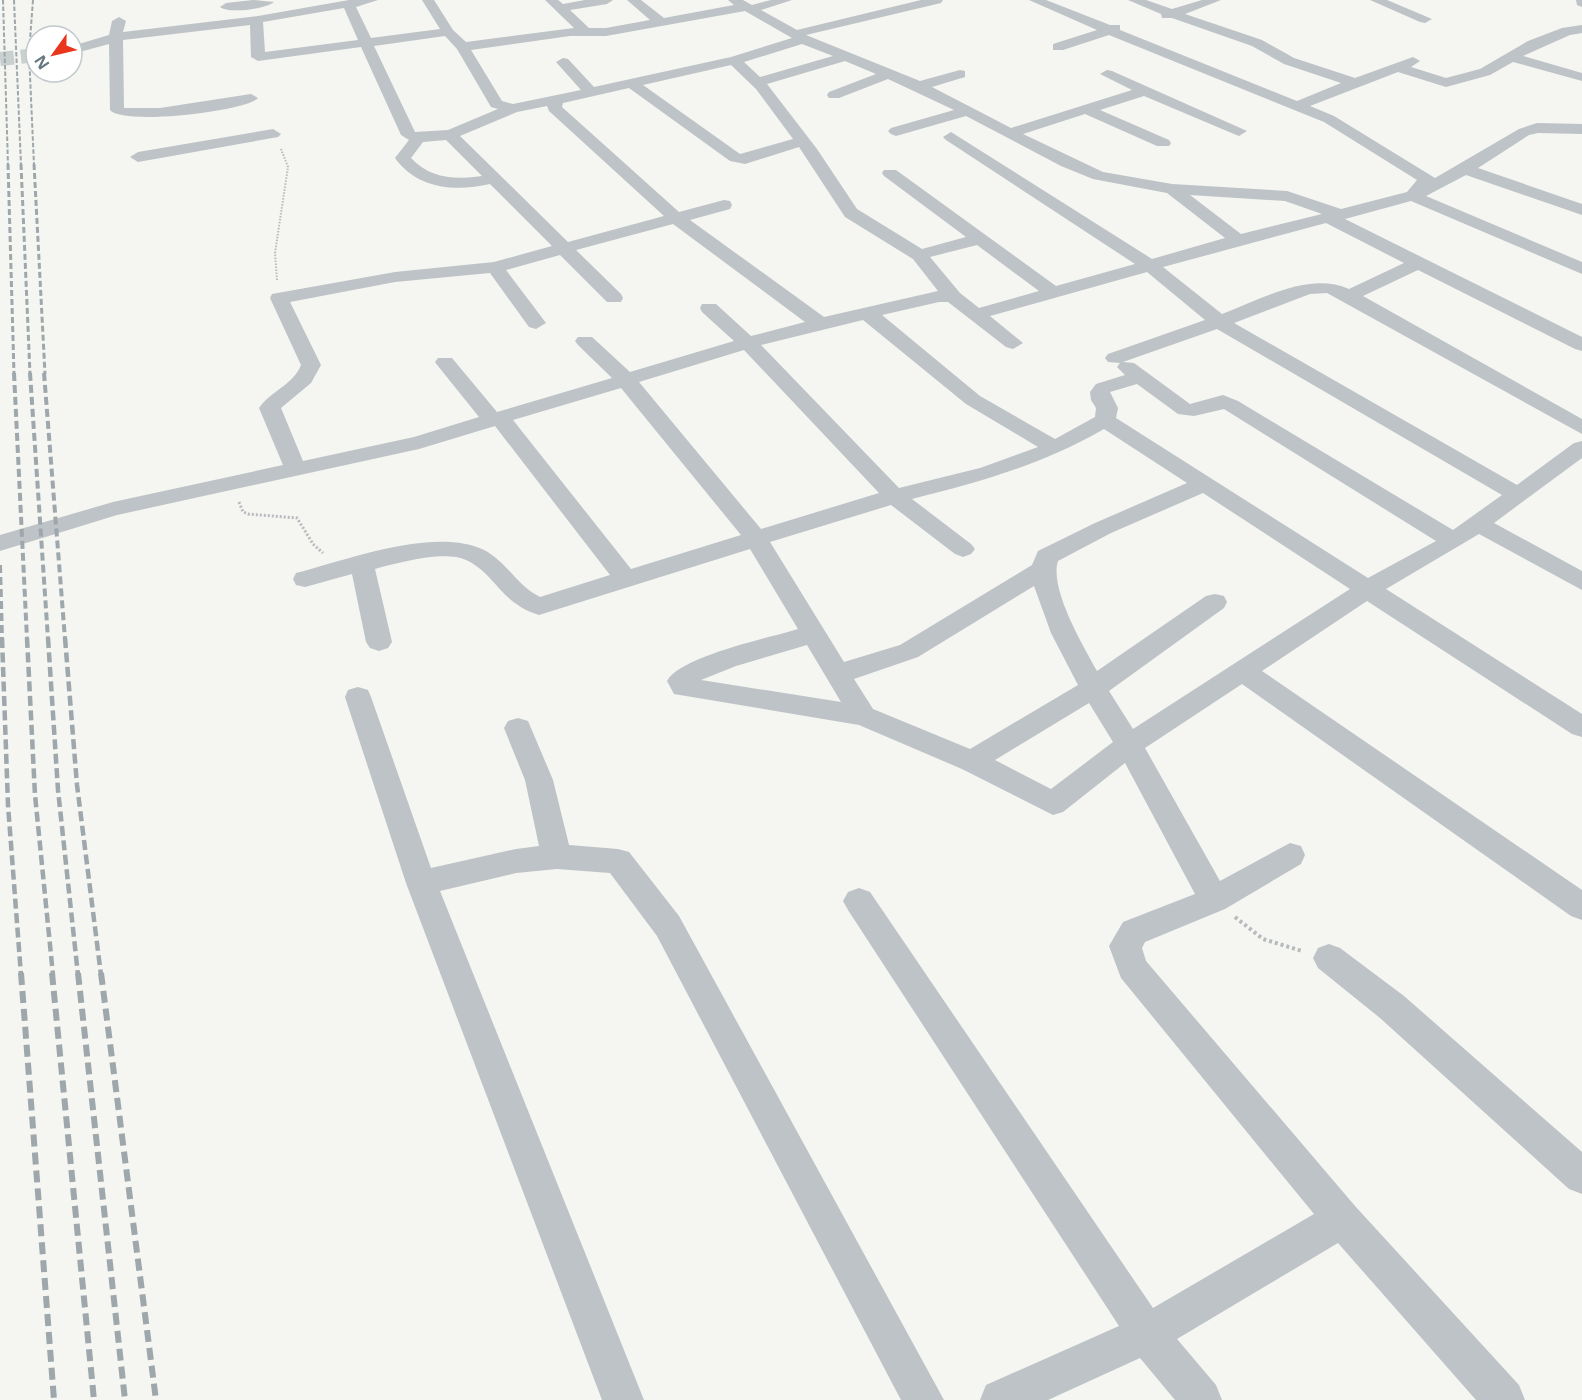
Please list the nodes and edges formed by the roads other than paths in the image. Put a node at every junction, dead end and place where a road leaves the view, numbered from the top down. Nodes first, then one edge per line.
1 (372, 0) edge
2 (428, 0) edge
3 (607, 0) edge
4 (633, 0) edge
5 (786, 0) edge
6 (937, 0) edge
7 (1035, 0) edge
8 (1134, 0) edge
9 (1215, 0) edge
10 (1376, 0) edge
11 (268, 1) edge
12 (348, 4) junction
13 (555, 4) edge
14 (744, 5) edge
15 (207, 10) dead end
16 (1172, 13) junction
17 (130, 19) dead end
18 (259, 19) junction
19 (1150, 19) dead end
20 (1425, 19) dead end
21 (662, 23) junction
22 (1128, 24) dead end
23 (1582, 29) edge
24 (1106, 30) junction
25 (586, 32) junction
26 (448, 33) junction
27 (800, 36) junction
28 (118, 37) junction
29 (1533, 44) junction
30 (365, 45) junction
31 (84, 47) edge
32 (463, 47) junction
33 (1058, 47) dead end
34 (1553, 49) dead end
35 (848, 56) junction
36 (1512, 57) junction
37 (1420, 58) dead end
38 (734, 60) junction
39 (563, 62) dead end
40 (1396, 67) junction
41 (253, 70) junction
42 (890, 74) junction
43 (960, 74) dead end
44 (1107, 74) dead end
45 (1582, 77) edge
46 (757, 82) junction
47 (633, 84) junction
48 (1354, 84) junction
49 (919, 86) junction
50 (1145, 91) junction
51 (591, 92) junction
52 (834, 95) dead end
53 (556, 100) junction
54 (1296, 106) junction
55 (256, 107) junction
56 (513, 108) junction
57 (1085, 109) junction
58 (968, 111) junction
59 (1582, 129) edge
60 (896, 131) dead end
61 (1239, 131) dead end
62 (1010, 133) junction
63 (449, 134) junction
64 (951, 137) dead end
65 (418, 138) junction
66 (802, 141) junction
67 (1163, 143) dead end
68 (138, 158) dead end
69 (1465, 169) junction
70 (890, 173) dead end
71 (495, 178) junction
72 (1172, 189) junction
73 (1413, 196) junction
74 (724, 205) dead end
75 (1582, 210) edge
76 (1335, 216) junction
77 (675, 217) junction
78 (980, 239) junction
79 (1238, 240) junction
80 (563, 248) junction
81 (920, 255) junction
82 (1418, 263) junction
83 (1151, 266) junction
84 (1580, 266) edge
85 (495, 267) junction
86 (1055, 294) junction
87 (1349, 296) junction
88 (953, 297) junction
89 (614, 298) dead end
90 (709, 309) dead end
91 (866, 312) junction
92 (978, 314) junction
93 (1219, 322) junction
94 (536, 323) dead end
95 (819, 323) junction
96 (585, 340) dead end
97 (748, 343) junction
98 (1013, 343) dead end
99 (1582, 345) edge
100 (445, 362) dead end
101 (1140, 376) junction
102 (626, 380) junction
103 (497, 419) junction
104 (1106, 420) junction
105 (1582, 428) edge
106 (1055, 448) junction
107 (1582, 448) edge
108 (1559, 465) junction
109 (296, 469) junction
110 (1582, 477) edge
111 (1202, 485) junction
112 (1518, 495) junction
113 (894, 496) junction
114 (1478, 524) junction
115 (756, 538) junction
116 (1454, 541) junction
117 (0, 543) edge
118 (963, 549) dead end
119 (359, 567) junction
120 (1042, 569) junction
121 (305, 579) dead end
122 (626, 579) junction
123 (1582, 582) edge
124 (1366, 590) junction
125 (1215, 602) dead end
126 (813, 634) junction
127 (379, 642) dead end
128 (1243, 671) junction
129 (838, 674) junction
130 (1093, 688) junction
131 (358, 697) dead end
132 (863, 716) junction
133 (1582, 727) edge
134 (518, 728) dead end
135 (1129, 745) junction
136 (972, 761) junction
137 (1290, 855) dead end
138 (557, 857) junction
139 (421, 883) junction
140 (1214, 900) junction
141 (859, 901) dead end
142 (1582, 907) edge
143 (1329, 958) road end
144 (1582, 1176) edge
145 (1342, 1219) junction
146 (1147, 1334) junction
147 (624, 1400) edge
148 (923, 1400) edge
149 (1000, 1400) edge
150 (1201, 1400) edge
151 (1504, 1400) edge

1 - 12 street
2 - 26 street
3 - 13 street
4 - 21 street
5 - 14 street
6 - 27 street
7 - 24 street
8 - 16 street
9 - 16 street
10 - 20 street
11 - 15 street
11 - 18 street
12 - 18 street
12 - 30 street
13 - 25 street
14 - 21 street
14 - 27 street
16 - 19 street
16 - 48 street
17 - 28 street
18 - 28 street
18 - 41 street
21 - 25 street
22 - 24 street
23 - 29 street
24 - 33 street
24 - 54 street
25 - 32 street
26 - 30 street
26 - 32 street
27 - 35 street
27 - 38 street
28 - 31 street
28 - 55 street
29 - 34 street
29 - 36 street
30 - 41 street
30 - 65 street
32 - 56 street
35 - 42 street
35 - 46 street
36 - 40 street
36 - 45 street
37 - 40 street
38 - 46 street
38 - 47 street
39 - 51 street
40 - 48 street
41 - 55 street
42 - 49 street
42 - 52 street
43 - 49 street
44 - 50 street
46 - 66 street
47 - 51 street
47 - 66 street
48 - 54 street
49 - 58 street
50 - 57 street
50 - 61 street
51 - 53 street
53 - 56 street
53 - 77 street
54 - 73 street
55 - 68 street
56 - 63 street
57 - 62 street
57 - 67 street
58 - 60 street
58 - 62 street
59 - 69 street
62 - 72 street
63 - 65 street
63 - 71 street
64 - 83 street
65 - 71 street
66 - 81 street
69 - 73 street
69 - 75 street
70 - 78 street
71 - 80 street
72 - 76 street
72 - 79 street
73 - 76 street
73 - 84 street
74 - 77 street
76 - 79 street
76 - 82 street
77 - 80 street
77 - 95 street
78 - 81 street
78 - 86 street
79 - 83 street
80 - 85 street
80 - 89 street
81 - 88 street
82 - 87 street
82 - 99 street
83 - 86 street
83 - 93 street
85 - 94 street
85 - 109 street
86 - 92 street
87 - 93 street
87 - 105 street
88 - 91 street
88 - 92 street
90 - 97 street
91 - 95 street
91 - 106 street
92 - 98 street
93 - 101 street
93 - 112 street
95 - 97 street
96 - 102 street
97 - 102 street
97 - 113 street
100 - 103 street
101 - 104 street
101 - 116 street
102 - 103 street
102 - 115 street
103 - 109 street
103 - 122 street
104 - 106 street
104 - 111 street
106 - 113 street
107 - 108 street
108 - 110 street
108 - 112 street
109 - 117 street
111 - 120 street
111 - 124 street
112 - 114 street
113 - 115 street
113 - 118 street
114 - 116 street
114 - 123 street
115 - 122 street
115 - 126 street
116 - 124 street
119 - 121 street
119 - 122 street
119 - 127 street
120 - 129 street
120 - 130 street
124 - 128 street
124 - 133 street
125 - 130 street
126 - 129 street
126 - 132 street
128 - 135 street
128 - 142 street
129 - 132 street
130 - 135 street
130 - 136 street
131 - 139 street
132 - 136 street
134 - 138 street
135 - 136 street
135 - 140 street
137 - 140 street
138 - 139 street
138 - 148 street
139 - 147 street
140 - 145 street
141 - 146 street
143 - 144 street
145 - 146 street
145 - 151 street
146 - 149 street
146 - 150 street

